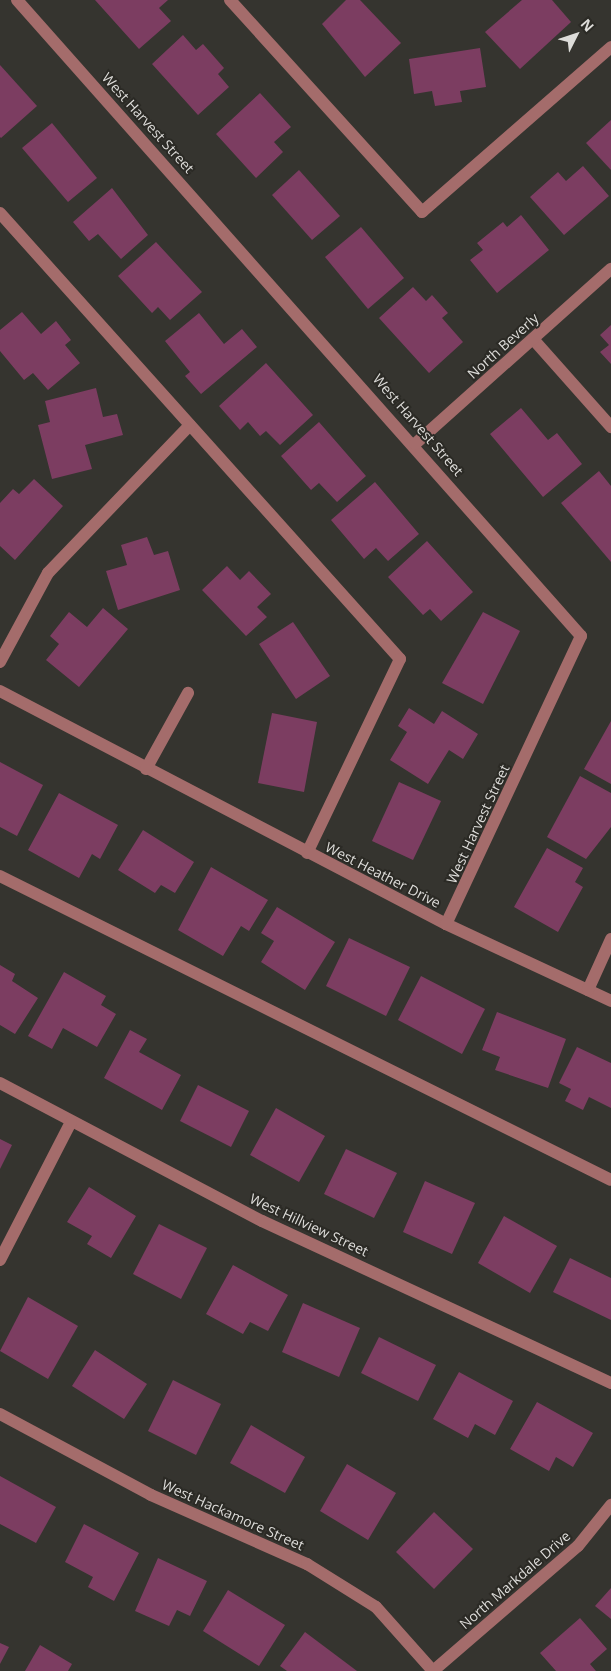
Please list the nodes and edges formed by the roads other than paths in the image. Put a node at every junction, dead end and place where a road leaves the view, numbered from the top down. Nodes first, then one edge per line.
1 (17, 0) edge
2 (230, 0) edge
3 (611, 47) edge
4 (0, 212) edge
5 (611, 269) edge
6 (533, 339) junction
7 (190, 425) junction
8 (611, 427) edge
9 (415, 444) junction
10 (0, 662) edge
11 (0, 691) edge
12 (188, 693) dead end
13 (146, 769) junction
14 (308, 853) junction
15 (0, 876) edge
16 (446, 924) junction
17 (611, 939) edge
18 (588, 990) junction
19 (611, 1001) edge
20 (0, 1083) edge
21 (71, 1122) junction
22 (611, 1180) edge
23 (0, 1260) edge
24 (611, 1383) edge
25 (0, 1414) edge
26 (611, 1505) edge
27 (433, 1671) edge

1 - 9 street, West Harvest Street
2 - 3 street
4 - 7 street
5 - 6 street, North Beverly
6 - 8 street
6 - 9 street, North Beverly
7 - 10 street
7 - 14 street
9 - 16 street, West Harvest Street
11 - 13 street, West Heather Drive
12 - 13 street
13 - 14 street, West Heather Drive
14 - 16 street, West Heather Drive
15 - 22 street
16 - 18 street, West Heather Drive
17 - 18 street
18 - 19 street, West Heather Drive
20 - 21 street, West Hillview Street
21 - 23 street
21 - 24 street, West Hillview Street
25 - 27 street, West Hackamore Street
26 - 27 street, North Markdale Drive

